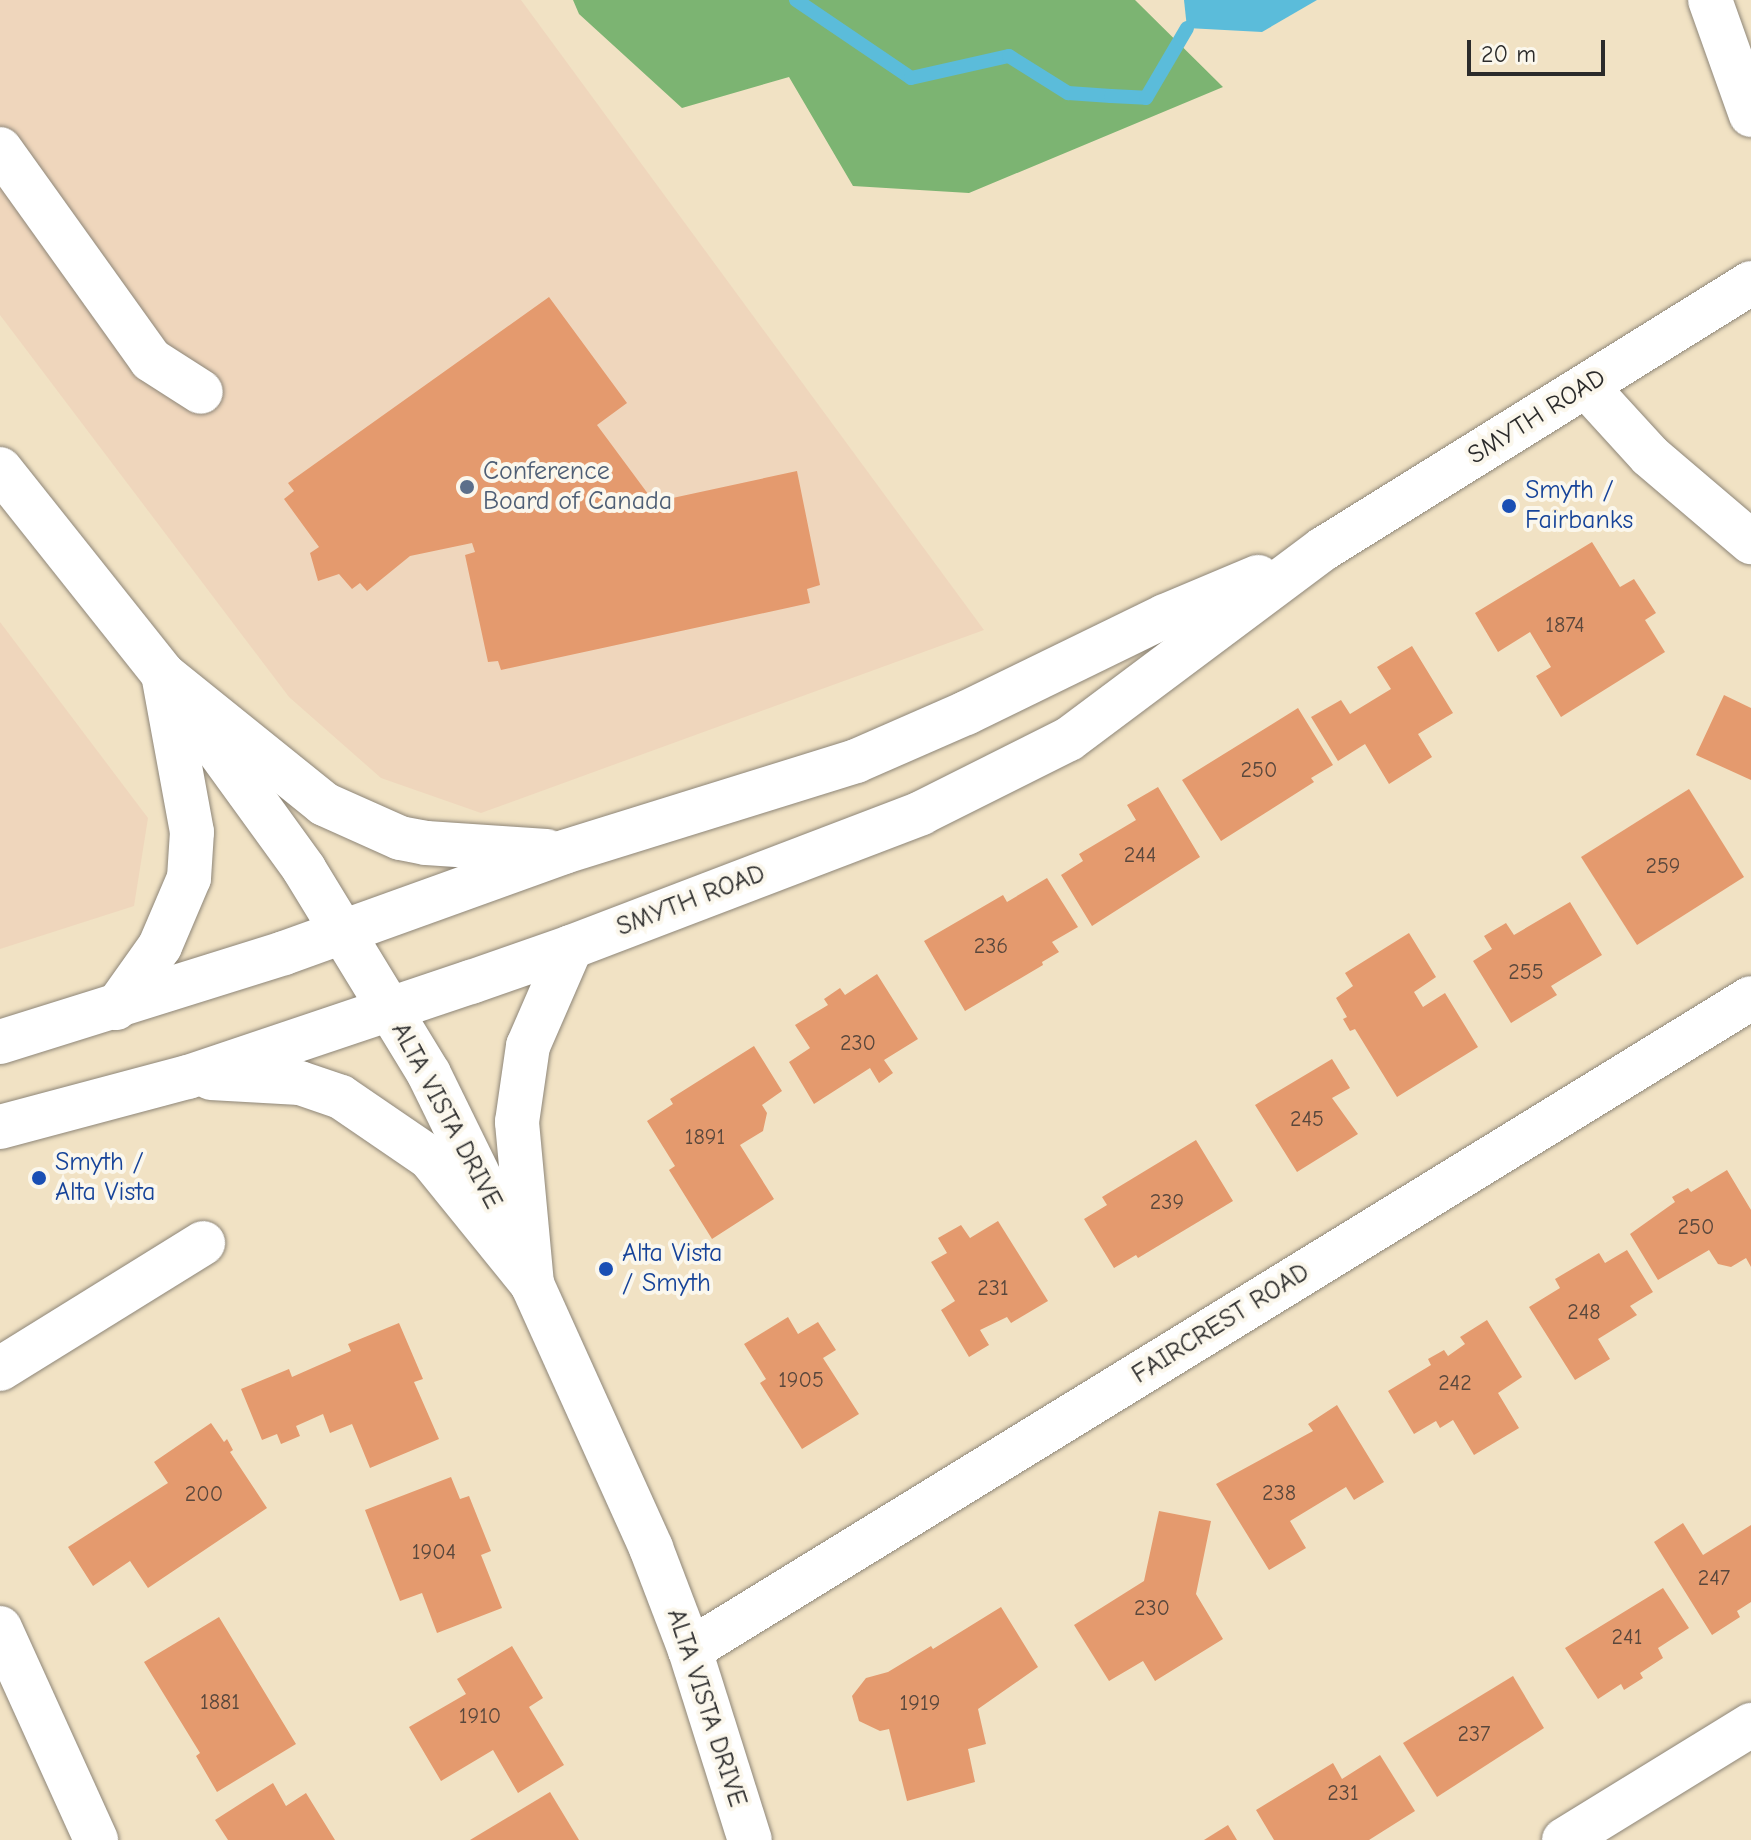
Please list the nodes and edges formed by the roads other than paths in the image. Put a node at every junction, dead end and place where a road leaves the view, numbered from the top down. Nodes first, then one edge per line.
1 (1710, 0) edge
2 (1751, 115) edge
3 (0, 149) edge
4 (1751, 283) edge
5 (1587, 387) junction
6 (201, 392) dead end
7 (0, 469) edge
8 (1751, 542) edge
9 (1323, 549) junction
10 (163, 674) junction
11 (564, 852) junction
12 (344, 933) junction
13 (571, 947) junction
14 (1751, 998) edge
15 (116, 1008) junction
16 (389, 1009) junction
17 (0, 1042) edge
18 (188, 1077) junction
19 (0, 1127) edge
20 (203, 1243) dead end
21 (532, 1284) junction
22 (0, 1369) edge
23 (0, 1628) edge
24 (690, 1650) junction
25 (1751, 1725) edge
26 (96, 1840) edge
27 (750, 1840) edge
28 (1564, 1840) edge

1 - 2 main road
3 - 6 main road
4 - 5 main road, SMYTH ROAD
5 - 8 main road
5 - 9 main road, SMYTH ROAD
7 - 10 main road, ALTA VISTA DRIVE
9 - 11 main road, SMYTH ROAD
9 - 13 main road, SMYTH ROAD
10 - 11 main road
10 - 12 main road, ALTA VISTA DRIVE
10 - 15 main road
11 - 12 main road, SMYTH ROAD
12 - 15 main road, SMYTH ROAD
12 - 16 main road, ALTA VISTA DRIVE
13 - 16 main road, SMYTH ROAD
13 - 21 main road
14 - 24 main road, FAIRCREST ROAD
15 - 17 main road, SMYTH ROAD
16 - 18 main road, SMYTH ROAD
16 - 21 main road, ALTA VISTA DRIVE
18 - 19 main road, SMYTH ROAD
18 - 21 main road
20 - 22 main road
21 - 24 main road, ALTA VISTA DRIVE
23 - 26 main road
24 - 27 main road, ALTA VISTA DRIVE
25 - 28 main road

